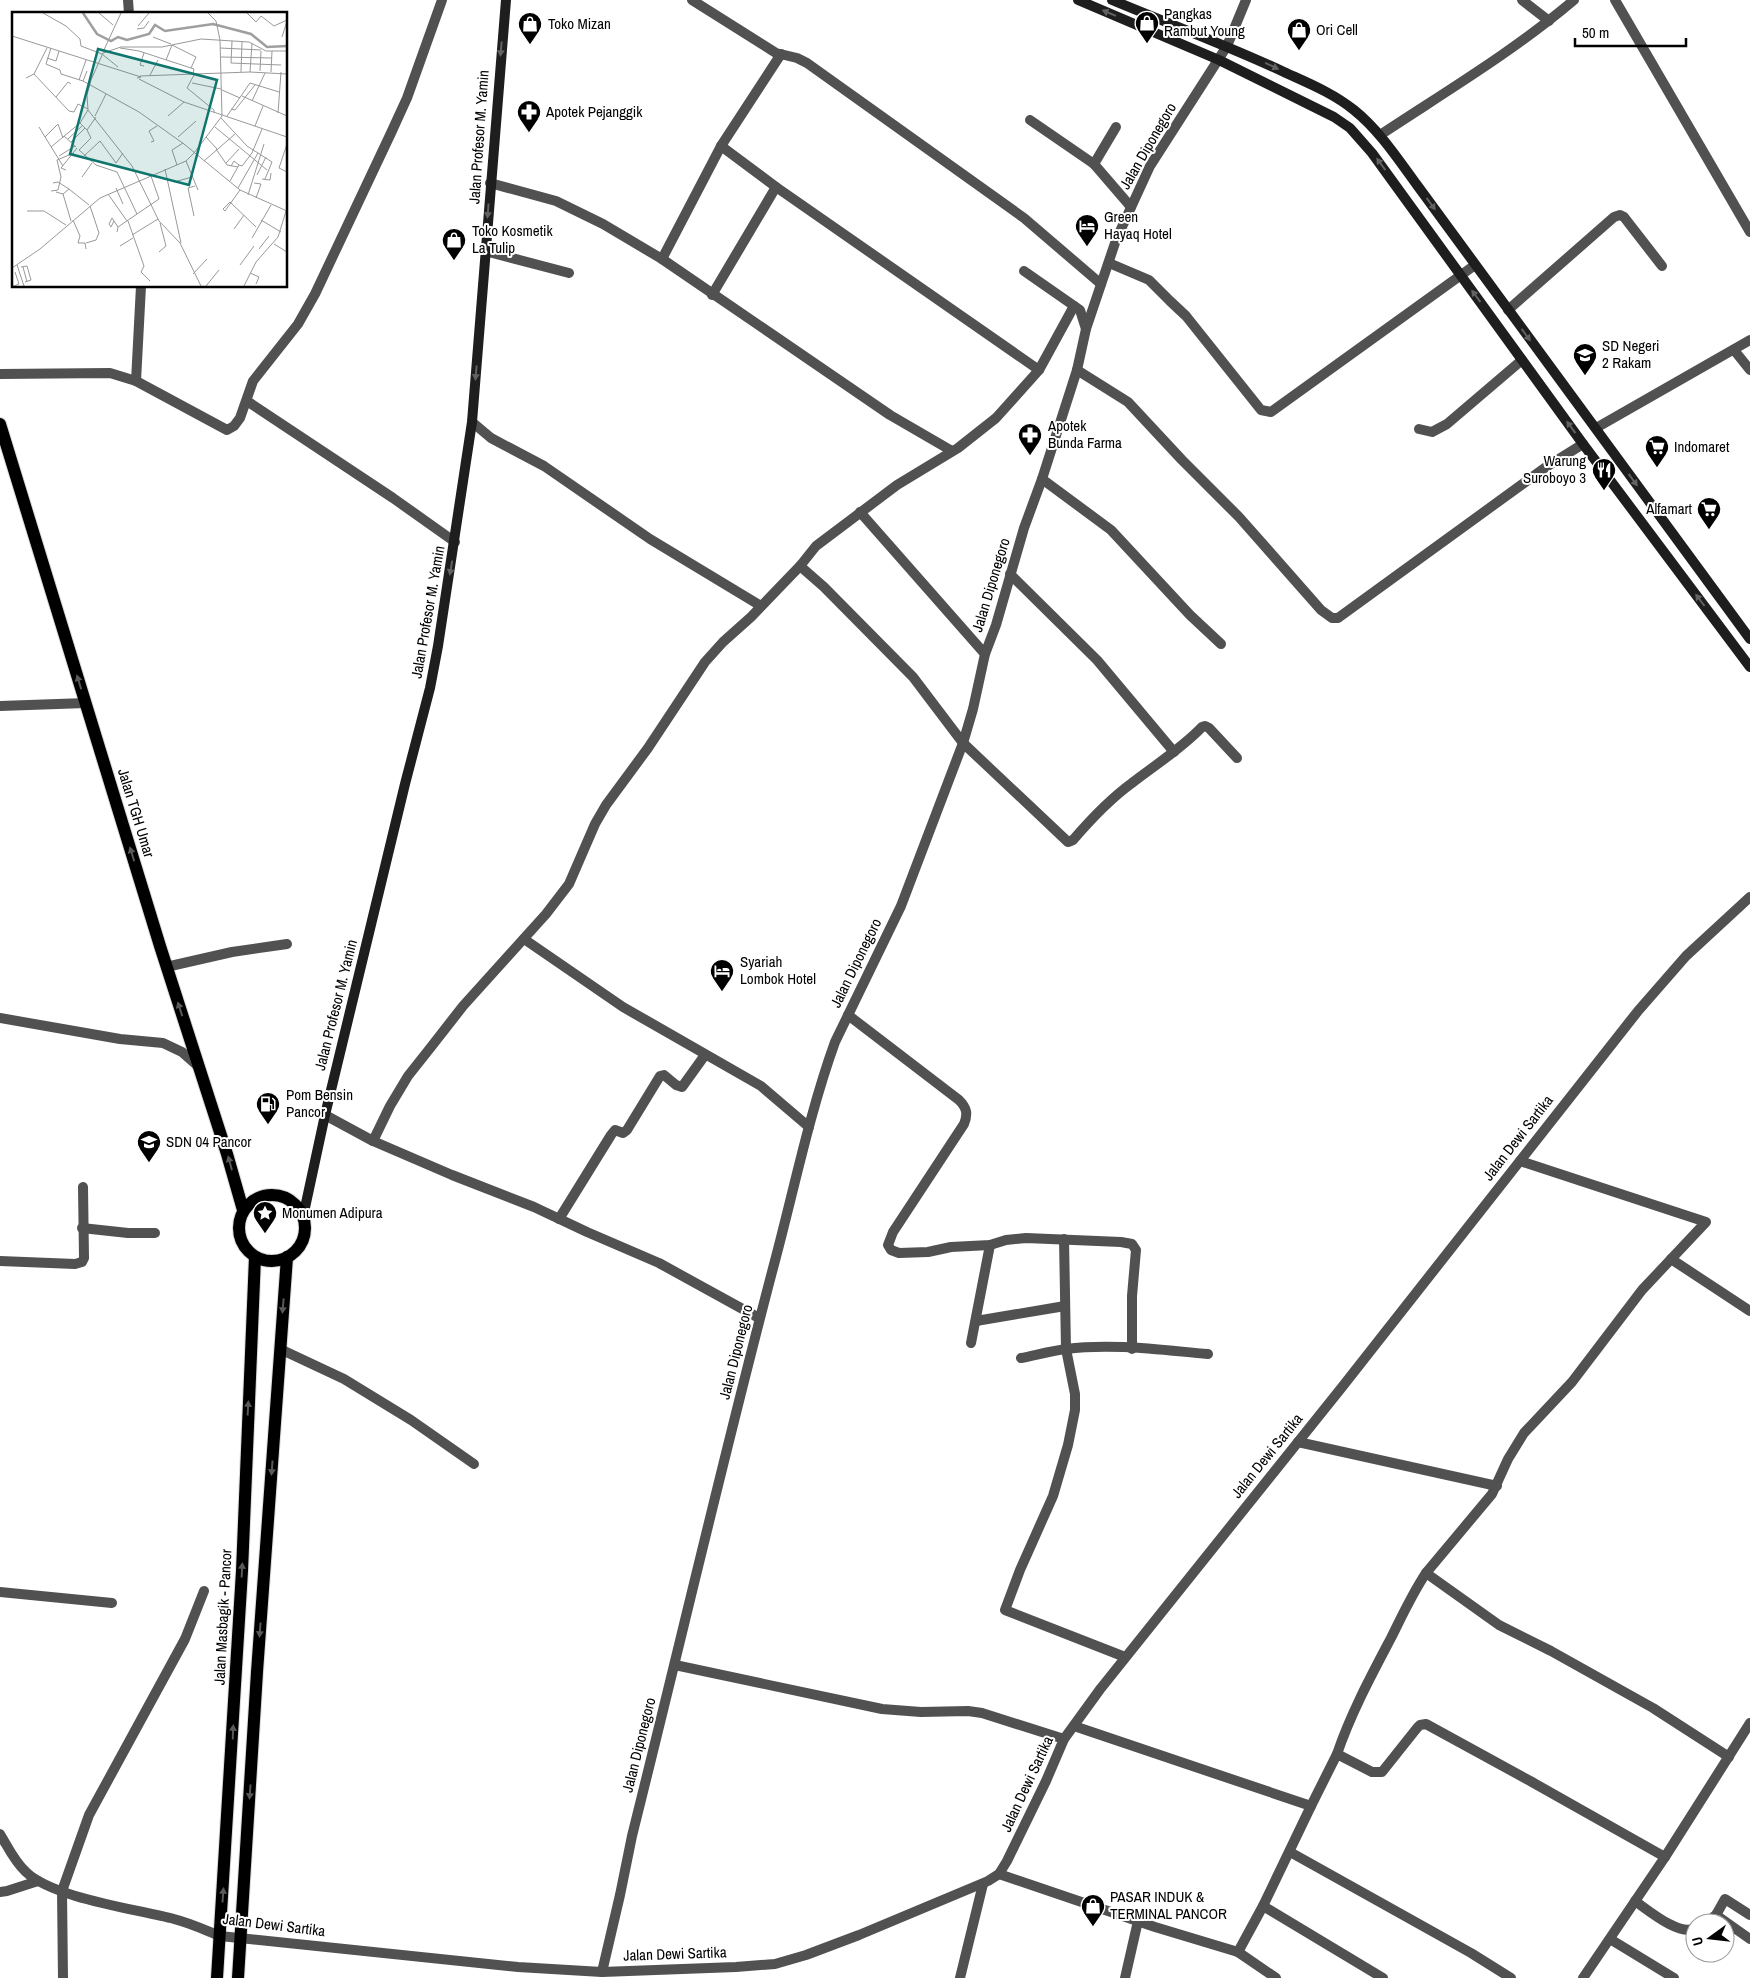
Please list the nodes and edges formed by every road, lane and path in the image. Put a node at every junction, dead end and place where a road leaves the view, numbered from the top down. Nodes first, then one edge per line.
1 (442, 0) edge
2 (506, 0) edge
3 (692, 0) edge
4 (1078, 0) edge
5 (1112, 0) edge
6 (1246, 0) edge
7 (1522, 0) edge
8 (1574, 0) edge
9 (1615, 0) edge
10 (1549, 21) junction
11 (1227, 46) junction
12 (781, 54) junction
13 (1219, 60) junction
14 (1030, 120) dead end
15 (1116, 127) dead end
16 (1380, 136) junction
17 (721, 146) junction
18 (1094, 164) junction
19 (490, 183) junction
20 (776, 187) junction
21 (1131, 207) junction
22 (1750, 232) edge
23 (485, 251) junction
24 (662, 260) junction
25 (1110, 263) junction
26 (1475, 266) junction
27 (1662, 266) dead end
28 (1024, 271) dead end
29 (569, 273) dead end
30 (1461, 276) junction
31 (1101, 284) junction
32 (141, 288) edge
33 (712, 295) junction
34 (1074, 306) junction
35 (1508, 310) junction
36 (1086, 329) junction
37 (1750, 340) edge
38 (1734, 350) junction
39 (1522, 360) junction
40 (1039, 370) junction
41 (1077, 370) junction
42 (1750, 370) edge
43 (0, 374) edge
44 (136, 381) junction
45 (247, 401) junction
46 (472, 422) junction
47 (0, 424) edge
48 (1596, 428) junction
49 (1419, 429) dead end
50 (1583, 444) junction
51 (952, 452) junction
52 (1042, 478) junction
53 (860, 512) junction
54 (455, 542) junction
55 (800, 566) junction
56 (1010, 574) junction
57 (761, 606) junction
58 (1732, 614) junction
59 (1718, 625) junction
60 (1746, 627) edge
61 (1750, 639) edge
62 (1221, 644) dead end
63 (986, 654) junction
64 (1750, 667) edge
65 (86, 703) junction
66 (0, 706) edge
67 (963, 744) junction
68 (1174, 752) junction
69 (1237, 758) dead end
70 (1750, 897) edge
71 (524, 939) junction
72 (287, 944) dead end
73 (166, 966) junction
74 (848, 1015) junction
75 (0, 1018) edge
76 (705, 1055) junction
77 (199, 1067) junction
78 (325, 1115) junction
79 (809, 1127) junction
80 (373, 1140) junction
81 (1520, 1161) junction
82 (83, 1188) dead end
83 (243, 1210) junction
84 (303, 1217) junction
85 (560, 1219) junction
86 (82, 1228) junction
87 (155, 1234) dead end
88 (1064, 1239) junction
89 (990, 1245) junction
90 (255, 1257) junction
91 (288, 1258) junction
92 (1671, 1259) junction
93 (0, 1261) edge
94 (1065, 1306) junction
95 (1750, 1311) edge
96 (759, 1318) junction
97 (976, 1321) junction
98 (971, 1343) dead end
99 (280, 1349) junction
100 (1066, 1349) junction
101 (1132, 1349) junction
102 (1208, 1354) dead end
103 (1021, 1358) dead end
104 (1298, 1442) junction
105 (474, 1464) dead end
106 (1497, 1486) junction
107 (1426, 1574) junction
108 (204, 1591) dead end
109 (0, 1592) edge
110 (112, 1603) dead end
111 (1125, 1657) junction
112 (675, 1665) junction
113 (1750, 1723) edge
114 (1074, 1726) junction
115 (1064, 1739) junction
116 (1338, 1754) junction
117 (1729, 1757) junction
118 (1311, 1806) junction
119 (0, 1834) edge
120 (1290, 1852) junction
121 (1665, 1857) junction
122 (999, 1874) junction
123 (38, 1881) junction
124 (983, 1884) junction
125 (62, 1891) junction
126 (0, 1892) edge
127 (1635, 1901) junction
128 (1263, 1906) junction
129 (1717, 1913) edge
130 (1750, 1915) edge
131 (1138, 1921) junction
132 (1685, 1929) edge
133 (1735, 1929) edge
134 (220, 1936) junction
135 (241, 1939) junction
136 (1610, 1939) junction
137 (1750, 1940) edge
138 (1238, 1952) junction
139 (601, 1975) edge
140 (63, 1978) edge
141 (217, 1978) edge
142 (238, 1978) edge
143 (960, 1978) edge
144 (1125, 1978) edge
145 (1276, 1978) edge
146 (1383, 1978) edge
147 (1511, 1978) edge
148 (1583, 1978) edge
149 (1674, 1978) edge

1 - 45 street
2 -> 19 main road, Jalan Profesor M. Yamin
3 - 12 street
13 -> 4 main road
5 - 11 main road
6 - 11 street, Jalan Diponegoro
7 - 10 street
8 - 10 street
9 - 22 street
10 - 16 street
11 - 13 street, Jalan Diponegoro
11 -> 16 main road
12 - 17 street
12 - 31 street
13 - 21 street, Jalan Diponegoro
30 -> 13 main road
14 - 18 street
15 - 18 street
16 -> 26 main road
17 - 20 street
17 - 24 street
18 - 21 street
19 -> 23 main road, Jalan Profesor M. Yamin
19 - 24 street
20 - 33 street
20 - 40 street
21 - 25 street, Jalan Diponegoro
23 - 29 street
23 -> 46 main road, Jalan Profesor M. Yamin
24 - 33 street
25 - 30 street
25 - 31 street, Jalan Diponegoro
26 - 30 street
26 - 35 main road
27 - 35 street
28 - 34 street
39 -> 30 main road
31 - 36 street, Jalan Diponegoro
32 - 44 street
33 - 51 street
34 - 36 street
34 - 40 street
35 -> 48 main road
36 - 41 street, Jalan Diponegoro
37 - 38 street
38 - 42 street
38 - 48 street
39 - 49 street
50 -> 39 main road
40 - 51 street
41 - 50 street
41 - 52 street, Jalan Diponegoro
43 - 44 street
44 - 45 street
45 - 54 street
46 - 54 main road, Jalan Profesor M. Yamin
46 - 57 street
65 -> 47 main road, Jalan TGH Umar
48 -> 58 main road
59 -> 50 main road
51 - 53 street
52 - 56 street, Jalan Diponegoro
52 - 62 street
53 - 55 street
53 - 63 street
54 -> 78 main road, Jalan Profesor M. Yamin
55 - 57 street
55 - 67 street
56 - 63 street, Jalan Diponegoro
56 - 68 street
57 - 71 street
58 - 59 main road
58 - 60 main road
59 - 64 main road
60 - 61 main road
63 - 67 street, Jalan Diponegoro
65 - 66 street
73 -> 65 main road, Jalan TGH Umar
67 - 68 street
67 - 74 street, Jalan Diponegoro
68 - 69 street
70 - 81 street, Jalan Dewi Sartika
71 - 76 street
71 - 80 street
72 - 73 street
77 -> 73 main road, Jalan TGH Umar
74 - 79 street, Jalan Diponegoro
74 - 89 street
75 - 77 street
76 - 79 street
76 - 85 street
83 -> 77 main road, Jalan TGH Umar
78 - 80 street
78 - 84 main road, Jalan Profesor M. Yamin
79 - 96 street, Jalan Diponegoro
80 - 85 street
81 - 92 street
81 - 104 street, Jalan Dewi Sartika
82 - 86 street
83 - 84 main road
83 - 90 main road
84 - 91 main road
85 - 96 street
86 - 87 street
86 - 93 street
88 - 89 street
88 - 94 street
88 - 101 street
89 - 97 street
90 - 91 main road
134 -> 90 main road, Jalan Masbagik - Pancor
91 -> 99 main road
92 - 95 street
92 - 106 street
94 - 97 street
94 - 100 street
96 - 112 street, Jalan Diponegoro
97 - 98 street
99 - 105 street
99 -> 135 main road
100 - 101 street
100 - 103 street
100 - 111 street
101 - 102 street
104 - 106 street
104 - 111 street, Jalan Dewi Sartika
106 - 107 street
107 - 116 street
107 - 117 street
108 - 125 street
109 - 110 street
111 - 114 street, Jalan Dewi Sartika
112 - 115 street
112 - 139 street, Jalan Diponegoro
113 - 117 street
114 - 115 street, Jalan Dewi Sartika
114 - 118 street
115 - 122 street, Jalan Dewi Sartika
116 - 118 street
116 - 121 street
117 - 121 street
118 - 120 street
119 - 123 street, Jalan Dewi Sartika
120 - 128 street
120 - 147 street
121 - 127 street
122 - 124 street, Jalan Dewi Sartika
122 - 131 street
123 - 125 street, Jalan Dewi Sartika
123 - 126 street
124 - 139 street, Jalan Dewi Sartika
124 - 143 street
125 - 134 street, Jalan Dewi Sartika
125 - 140 street
127 - 132 street
127 - 136 street
128 - 138 street
128 - 146 street
129 - 130 street
131 - 138 street
131 - 144 street
133 - 137 street
134 - 135 street, Jalan Dewi Sartika
134 - 141 main road, Jalan Masbagik - Pancor
135 - 139 street, Jalan Dewi Sartika
135 - 142 main road
136 - 148 street
136 - 149 street
138 - 145 street

